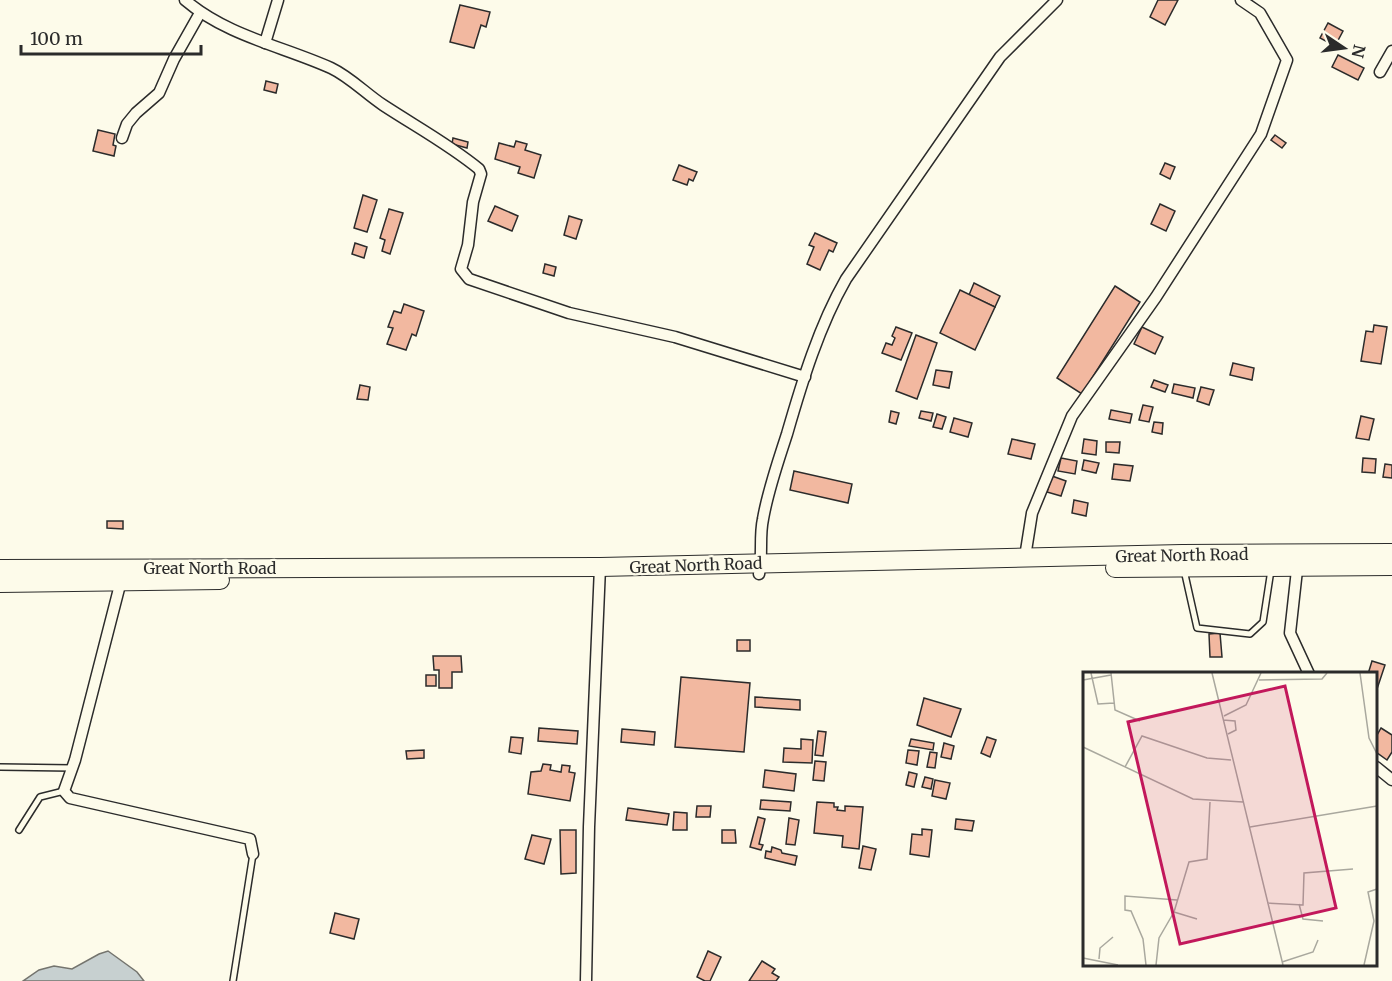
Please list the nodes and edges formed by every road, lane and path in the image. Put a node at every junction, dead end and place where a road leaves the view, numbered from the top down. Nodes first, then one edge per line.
1 (185, 0) edge
2 (278, 0) edge
3 (1057, 0) edge
4 (1240, 0) edge
5 (200, 13) junction
6 (265, 43) junction
7 (1392, 51) edge
8 (1380, 72) dead end
9 (122, 138) dead end
10 (805, 377) junction
11 (1392, 553) edge
12 (1025, 557) junction
13 (1272, 560) junction
14 (1298, 560) junction
15 (1183, 561) junction
16 (1392, 566) edge
17 (760, 568) junction
18 (0, 569) edge
19 (600, 572) junction
20 (122, 575) junction
21 (0, 584) edge
22 (1308, 672) edge
23 (0, 766) edge
24 (72, 768) junction
25 (1377, 768) edge
26 (1392, 780) edge
27 (64, 791) junction
28 (19, 830) dead end
29 (253, 854) joint
30 (233, 981) edge
31 (586, 981) edge

1 - 5 street
2 - 6 street
3 - 10 street
4 - 12 street
5 - 6 street
5 - 9 street
6 - 10 street
7 - 8 street
10 - 17 street
11 - 14 highway, Great North Road
12 - 15 highway, Great North Road
12 - 17 highway, Great North Road
13 - 14 highway, Great North Road
13 - 15 highway, Great North Road
13 - 15 lane
14 - 16 highway, Great North Road
14 - 22 street
15 - 17 highway, Great North Road
17 - 19 highway, Great North Road
18 - 20 highway, Great North Road
19 - 20 highway, Great North Road
19 - 31 street
20 - 21 highway, Great North Road
20 - 24 street
23 - 24 lane
24 - 27 street
25 - 26 street
27 - 28 lane
27 - 29 street
29 - 30 lane

